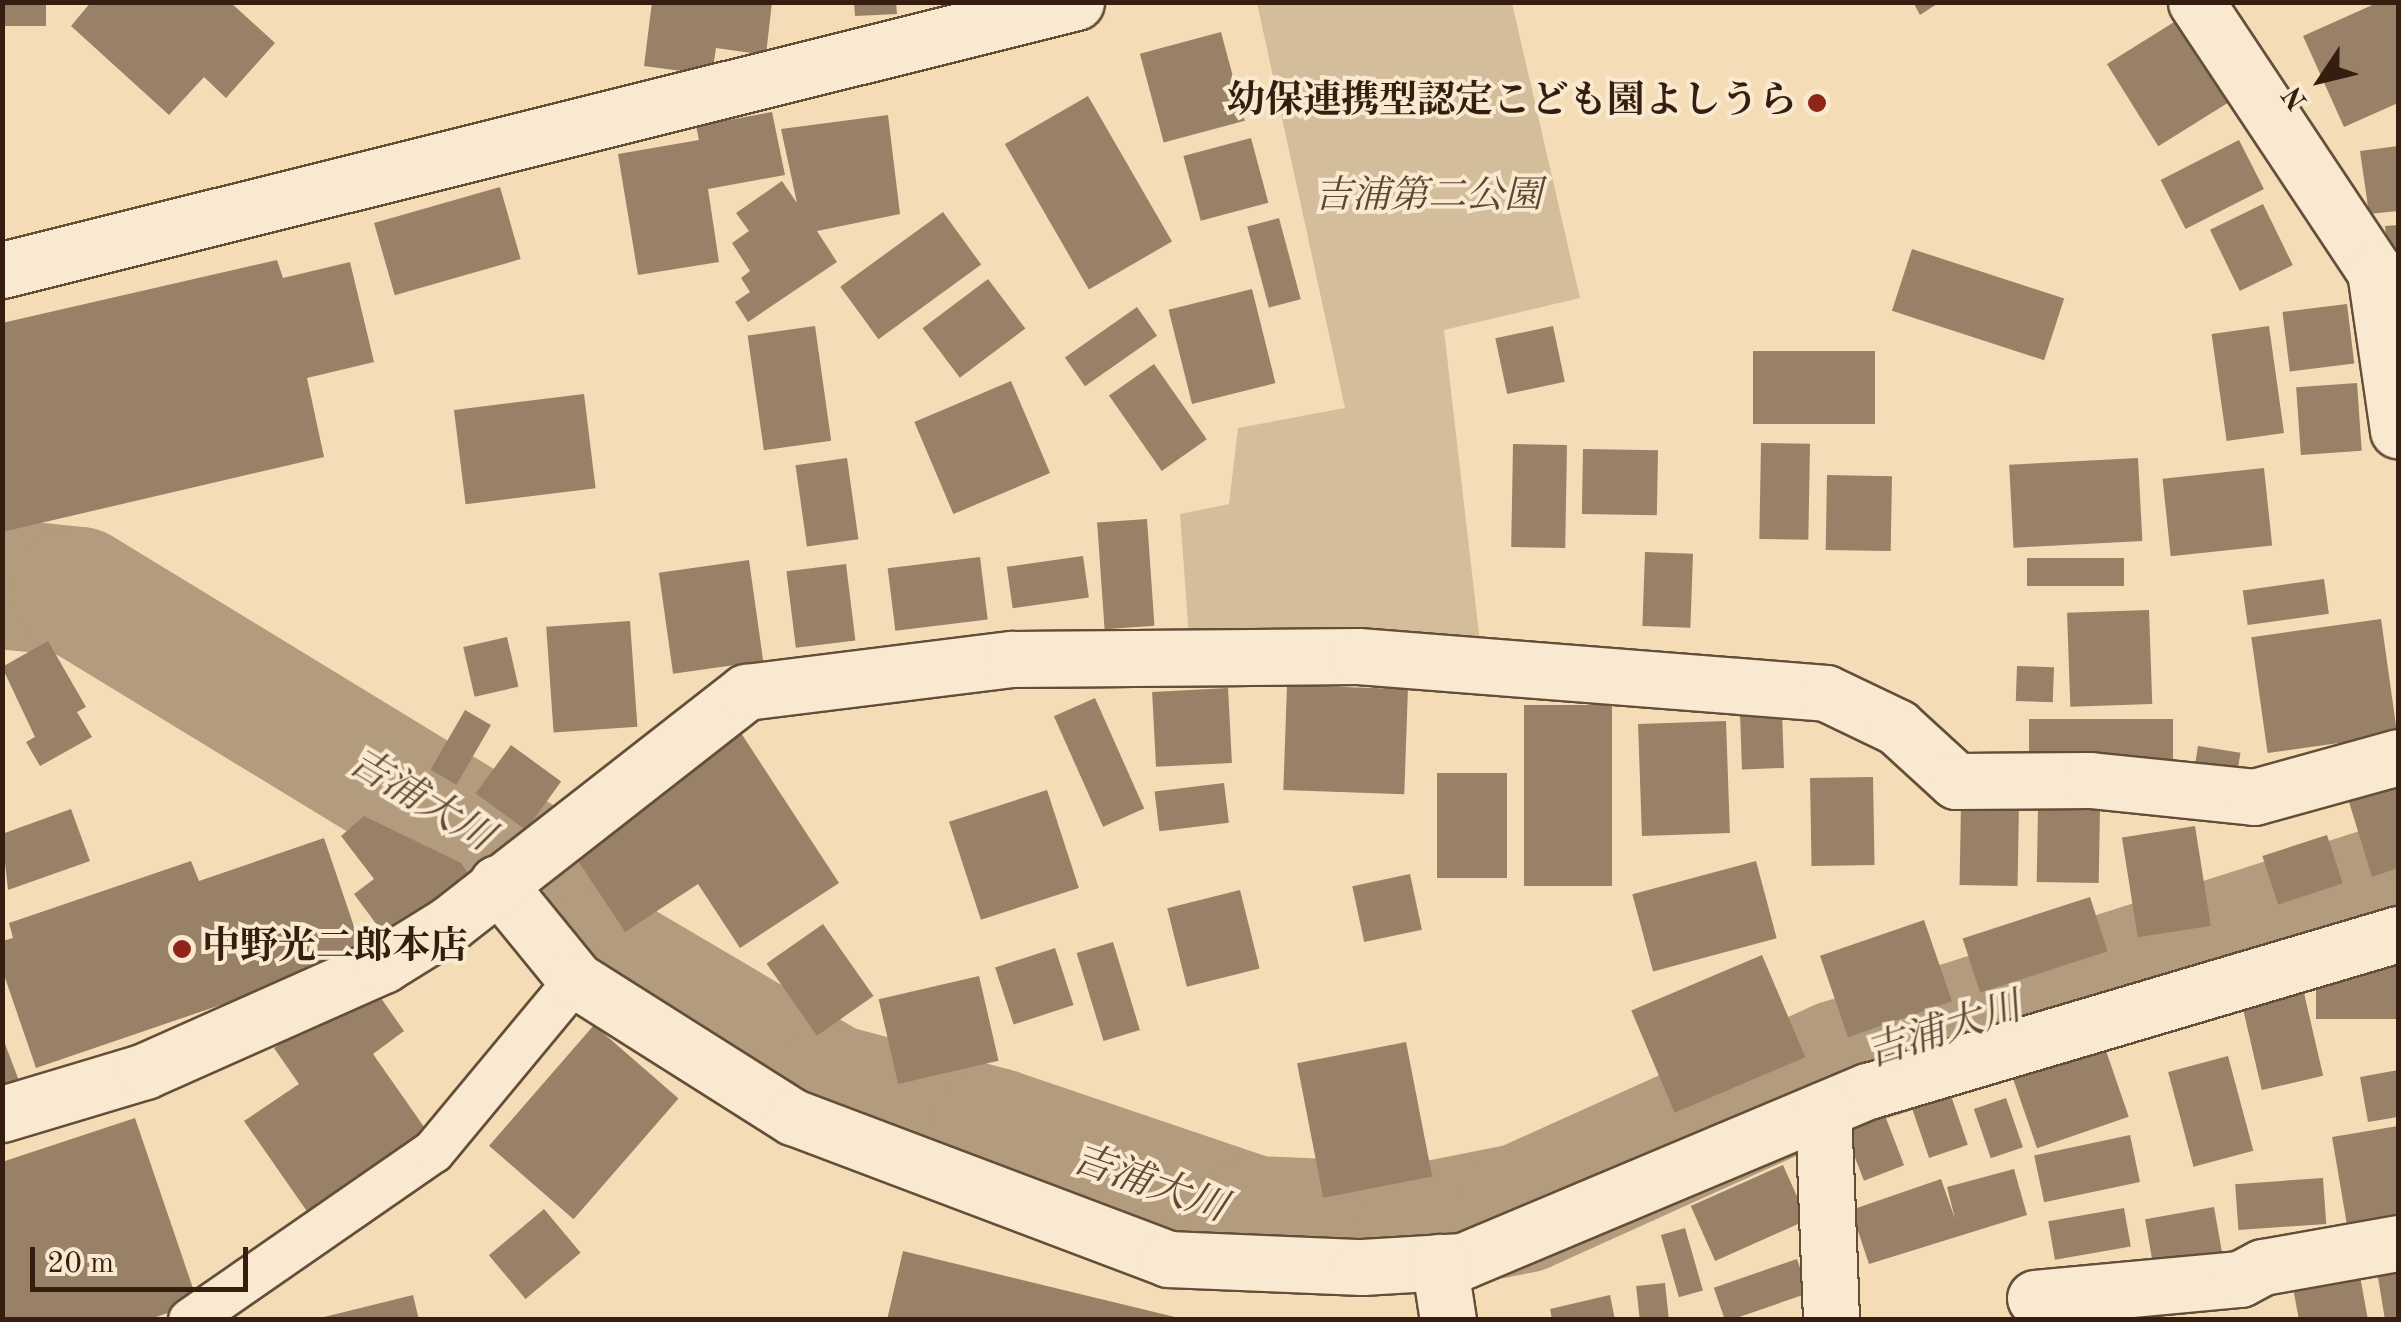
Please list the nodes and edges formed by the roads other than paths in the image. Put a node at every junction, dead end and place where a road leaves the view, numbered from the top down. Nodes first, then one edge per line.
1 (1076, 2) edge
2 (2196, 2) edge
3 (912, 23) edge
4 (2, 270) edge
5 (2398, 430) edge
6 (2398, 757) edge
7 (513, 870) junction
8 (2398, 934) edge
9 (576, 980) junction
10 (1823, 1110) junction
11 (2, 1114) edge
12 (2398, 1243) edge
13 (1438, 1262) junction
14 (2035, 1298) dead end
15 (190, 1320) edge
16 (1448, 1320) edge
17 (1831, 1320) edge

1 - 3 street
2 - 5 street
3 - 4 street
6 - 7 street
7 - 9 street
7 - 11 street
8 - 10 street
9 - 13 street
9 - 15 lane
10 - 13 street
10 - 17 street
12 - 14 street
13 - 16 street

